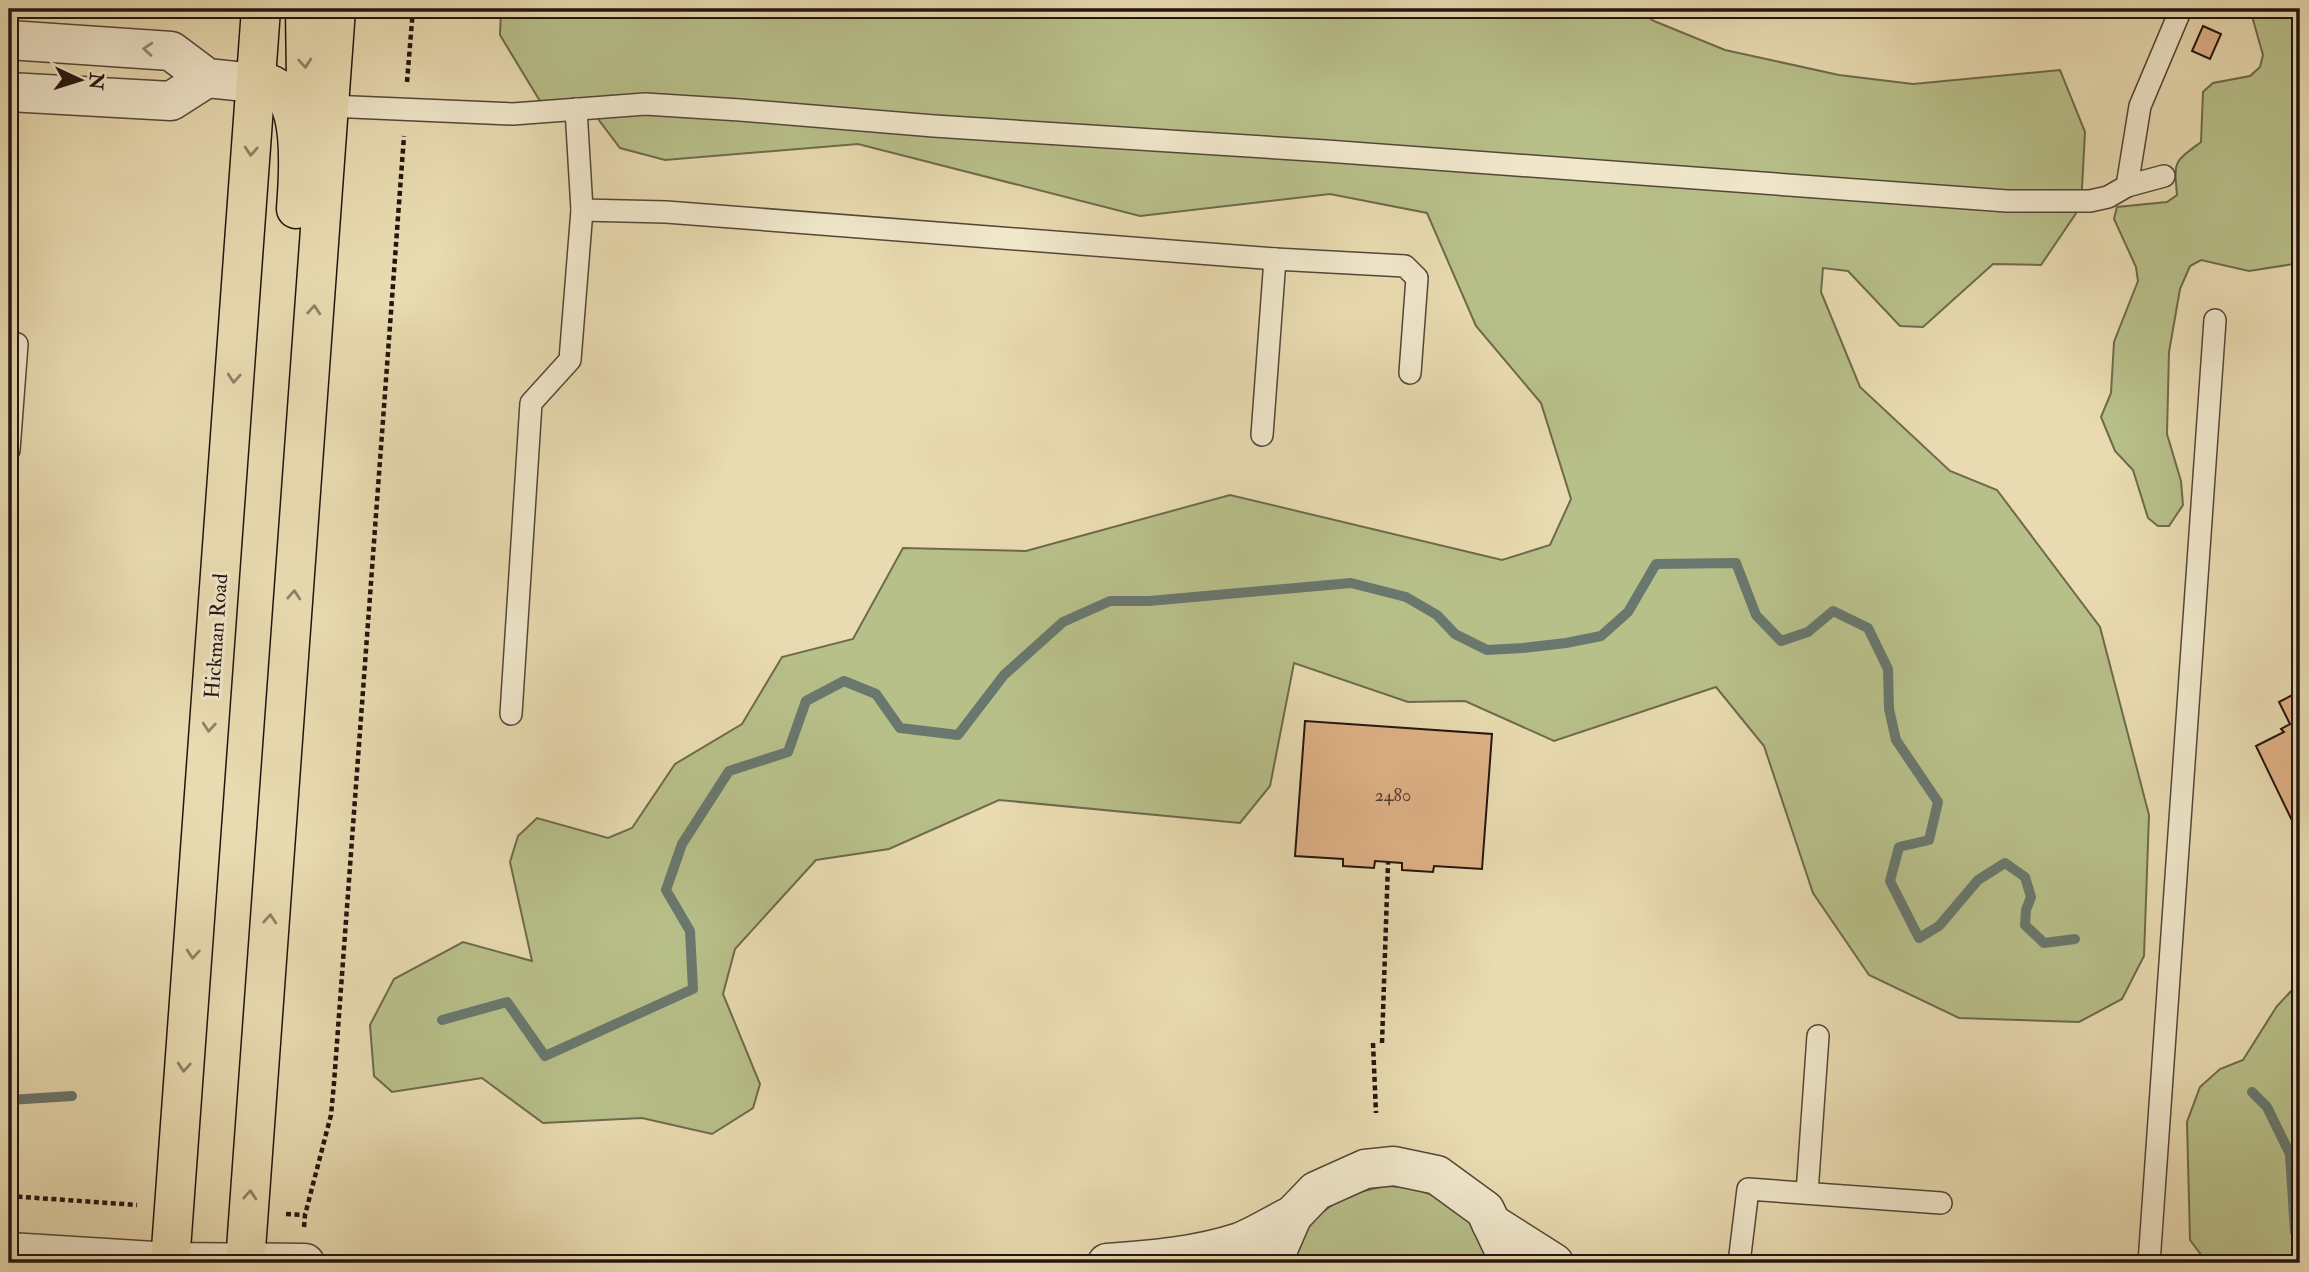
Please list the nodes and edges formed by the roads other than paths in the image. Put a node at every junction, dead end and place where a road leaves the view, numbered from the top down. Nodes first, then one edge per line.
1 (261, 9) edge
2 (305, 9) edge
3 (336, 9) edge
4 (2181, 9) edge
5 (9, 40) edge
6 (207, 78) junction
7 (256, 83) junction
8 (9, 92) edge
9 (329, 106) junction
10 (576, 109) junction
11 (2164, 176) dead end
12 (2127, 186) junction
13 (582, 210) junction
14 (1275, 260) junction
15 (2215, 320) dead end
16 (9, 343) edge
17 (1409, 373) dead end
18 (1262, 435) dead end
19 (9, 450) edge
20 (286, 700) junction
21 (511, 713) dead end
22 (1818, 1035) dead end
23 (1807, 1194) junction
24 (1941, 1203) dead end
25 (1293, 1214) junction
26 (1491, 1223) junction
27 (9, 1252) edge
28 (170, 1263) edge
29 (245, 1263) edge
30 (303, 1263) edge
31 (1107, 1263) edge
32 (1272, 1263) edge
33 (1510, 1263) edge
34 (1554, 1263) edge
35 (1739, 1263) edge
36 (2149, 1263) edge

1 - 7 highway, Hickman Road
2 -> 9 highway
3 - 9 highway
4 - 12 lane
6 -> 5 street
6 - 7 street
6 - 8 street
7 - 20 highway
7 -> 28 highway, Hickman Road
9 - 10 lane
20 -> 9 highway
10 - 12 lane
10 - 13 lane
11 - 12 lane
13 - 14 lane
13 - 21 lane
14 - 17 lane
14 - 18 lane
15 - 36 lane
16 - 19 lane
29 -> 20 highway
22 - 23 lane
23 - 24 lane
23 - 35 lane
25 - 26 street
25 - 31 street
25 - 32 street
26 - 33 street
26 - 34 street
27 - 28 street
28 - 29 street
29 - 30 street

